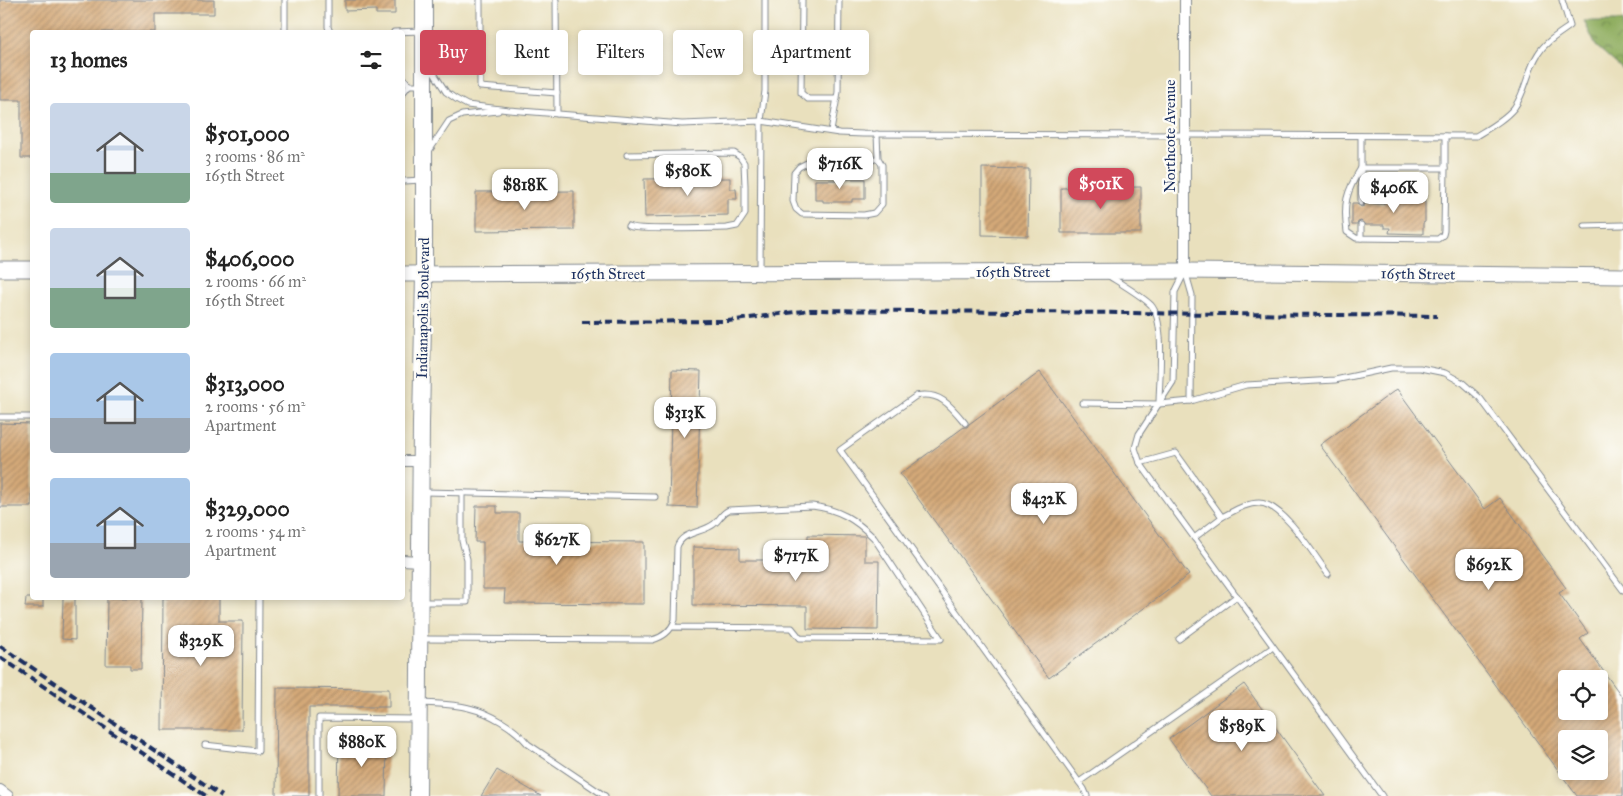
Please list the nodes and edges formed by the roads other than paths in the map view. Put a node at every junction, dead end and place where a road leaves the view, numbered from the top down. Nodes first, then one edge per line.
1 (285, 0) edge
2 (328, 0) edge
3 (424, 0) edge
4 (480, 0) edge
5 (556, 0) edge
6 (765, 0) edge
7 (802, 0) edge
8 (839, 0) edge
9 (1185, 0) edge
10 (1562, 0) edge
11 (285, 30) edge
12 (329, 30) edge
13 (424, 30) edge
14 (420, 31) edge
15 (405, 32) edge
16 (420, 70) edge
17 (434, 75) edge
18 (405, 78) edge
19 (416, 85) junction
20 (405, 92) edge
21 (557, 93) junction
22 (837, 99) junction
23 (509, 110) junction
24 (557, 114) junction
25 (761, 121) junction
26 (831, 131) junction
27 (877, 134) junction
28 (1185, 135) junction
29 (1361, 136) junction
30 (1444, 136) junction
31 (627, 155) dead end
32 (878, 158) junction
33 (424, 159) junction
34 (1361, 168) junction
35 (1444, 168) junction
36 (405, 180) edge
37 (424, 180) junction
38 (1361, 203) dead end
39 (1361, 225) dead end
40 (1623, 225) edge
41 (628, 226) dead end
42 (1584, 226) dead end
43 (1361, 238) junction
44 (0, 269) edge
45 (30, 269) edge
46 (1185, 271) junction
47 (1104, 272) junction
48 (760, 273) junction
49 (405, 274) edge
50 (424, 274) junction
51 (1623, 276) edge
52 (1191, 401) junction
53 (1082, 403) dead end
54 (1159, 404) junction
55 (0, 417) edge
56 (30, 417) edge
57 (966, 423) dead end
58 (405, 461) edge
59 (421, 461) junction
60 (1140, 463) junction
61 (421, 492) junction
62 (462, 493) junction
63 (655, 497) dead end
64 (1222, 517) junction
65 (1194, 538) junction
66 (405, 560) edge
67 (420, 561) junction
68 (1328, 574) dead end
69 (1623, 590) edge
70 (1236, 596) junction
71 (259, 600) edge
72 (420, 602) junction
73 (673, 628) junction
74 (420, 639) junction
75 (1179, 639) dead end
76 (1273, 647) junction
77 (419, 711) junction
78 (205, 746) dead end
79 (1078, 782) junction
80 (0, 790) edge
81 (8, 796) edge
82 (318, 796) edge
83 (418, 796) edge
84 (605, 796) edge
85 (1086, 796) edge
86 (1382, 796) edge

1 - 11 lane
2 - 12 lane
3 - 13 main road, Indianapolis Boulevard
4 - 21 lane
5 - 21 lane
6 - 25 lane
7 - 22 lane
8 - 22 lane
9 - 28 street, Northcote Avenue
10 - 30 lane
14 - 15 lane
16 - 19 main road, Indianapolis Boulevard
17 - 23 lane
18 - 19 lane
19 - 20 lane
19 - 33 main road, Indianapolis Boulevard
21 - 24 lane
22 - 26 lane
23 - 24 lane
23 - 33 lane
24 - 25 lane
25 - 26 lane
25 - 48 lane
26 - 27 lane
27 - 28 lane
27 - 32 lane
28 - 29 lane
28 - 46 street, Northcote Avenue
29 - 30 lane
29 - 34 lane
30 - 35 lane
31 - 41 lane
32 - 32 lane
33 - 37 main road, Indianapolis Boulevard
34 - 35 lane
34 - 38 lane
34 - 43 lane
35 - 43 lane
36 - 37 lane
37 - 50 main road, Indianapolis Boulevard
39 - 43 lane
40 - 42 lane
44 - 45 main road
46 - 47 main road, 165th Street
46 - 51 main road, 165th Street
46 - 52 lane
46 - 54 lane
47 - 48 main road, 165th Street
47 - 54 lane
48 - 50 main road, 165th Street
49 - 50 main road, 165th Street
50 - 59 main road, Indianapolis Boulevard
52 - 54 lane
52 - 69 lane
53 - 54 lane
54 - 60 lane
55 - 56 lane
57 - 79 lane
58 - 59 street
59 - 61 main road, Indianapolis Boulevard
60 - 64 lane
60 - 65 lane
61 - 62 lane
61 - 67 main road, Indianapolis Boulevard
62 - 63 lane
62 - 72 lane
64 - 65 lane
64 - 68 lane
65 - 70 lane
66 - 67 street
67 - 72 main road, Indianapolis Boulevard
70 - 75 lane
70 - 76 lane
71 - 78 lane
72 - 74 main road, Indianapolis Boulevard
73 - 73 lane
73 - 74 lane
74 - 77 main road, Indianapolis Boulevard
76 - 79 lane
76 - 86 lane
77 - 82 lane
77 - 83 main road, Indianapolis Boulevard
77 - 84 lane
79 - 85 lane
80 - 81 street

